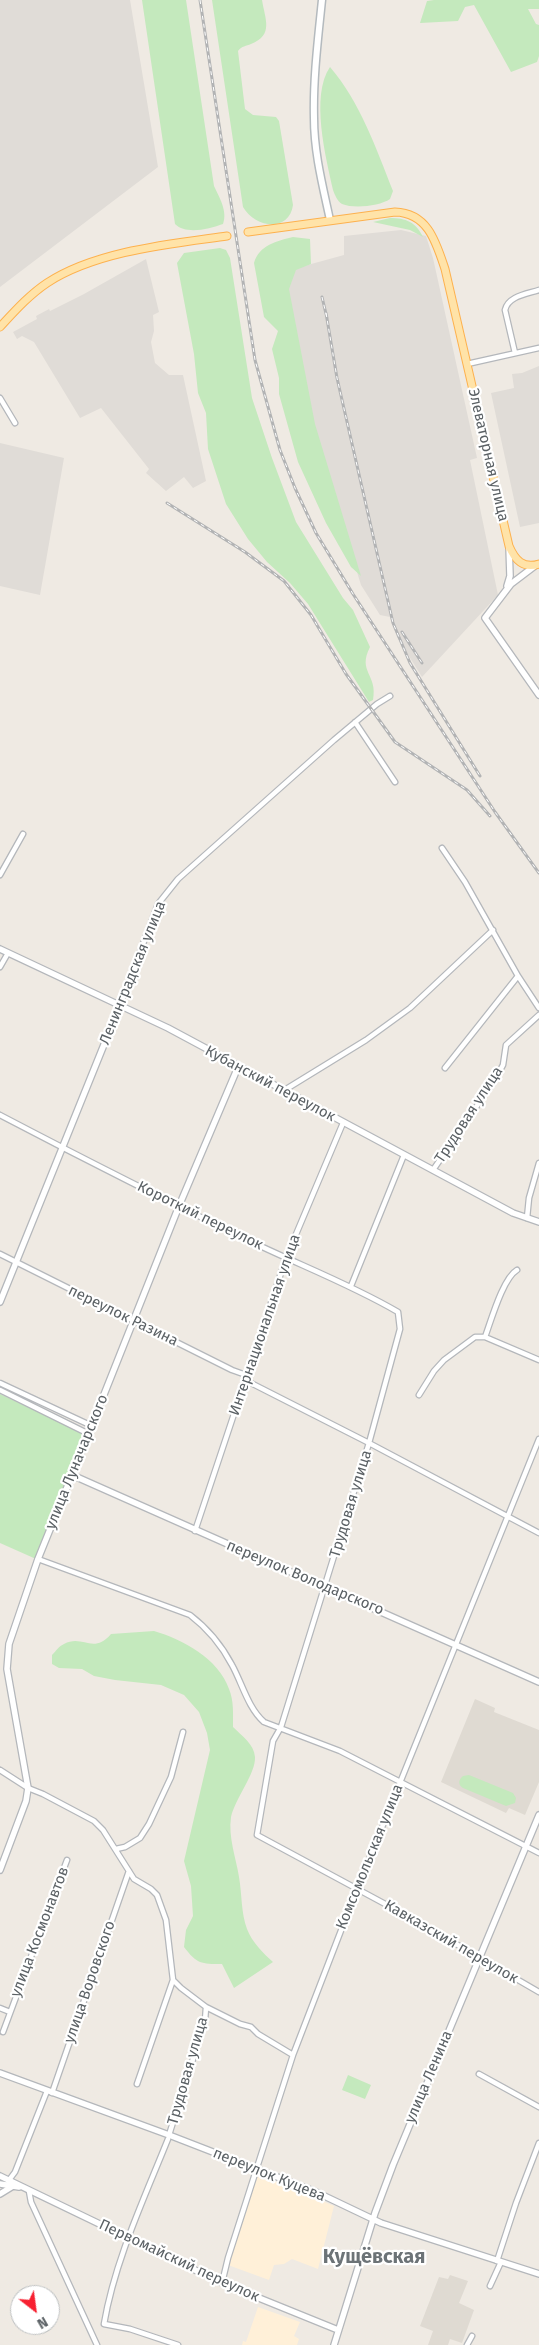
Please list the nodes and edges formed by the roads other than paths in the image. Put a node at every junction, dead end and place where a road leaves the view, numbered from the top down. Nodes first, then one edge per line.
1 (322, 0) edge
2 (330, 220) junction
3 (248, 232) dead end
4 (227, 236) dead end
5 (539, 290) edge
6 (0, 328) edge
7 (539, 348) edge
8 (514, 353) junction
9 (467, 364) junction
10 (0, 398) edge
11 (15, 423) dead end
12 (509, 546) junction
13 (538, 564) edge
14 (506, 589) junction
15 (539, 695) edge
16 (390, 696) dead end
17 (355, 722) junction
18 (396, 782) dead end
19 (22, 834) dead end
20 (442, 848) dead end
21 (0, 875) edge
22 (494, 930) junction
23 (0, 949) edge
24 (8, 953) junction
25 (0, 967) edge
26 (518, 976) junction
27 (120, 1005) junction
28 (539, 1008) edge
29 (539, 1015) edge
30 (238, 1067) junction
31 (445, 1068) dead end
32 (282, 1091) junction
33 (0, 1115) edge
34 (343, 1124) junction
35 (62, 1148) junction
36 (404, 1156) junction
37 (539, 1163) edge
38 (433, 1170) junction
39 (179, 1206) junction
40 (527, 1218) junction
41 (539, 1222) edge
42 (0, 1254) edge
43 (286, 1258) junction
44 (15, 1262) junction
45 (517, 1270) dead end
46 (351, 1286) junction
47 (0, 1302) edge
48 (400, 1315) joint
49 (133, 1321) junction
50 (485, 1337) junction
51 (539, 1360) edge
52 (246, 1377) junction
53 (0, 1383) edge
54 (0, 1390) edge
55 (419, 1395) dead end
56 (92, 1426) junction
57 (89, 1434) junction
58 (539, 1439) edge
59 (369, 1443) junction
60 (72, 1475) junction
61 (509, 1516) junction
62 (196, 1530) junction
63 (539, 1533) edge
64 (38, 1560) junction
65 (325, 1586) junction
66 (458, 1644) junction
67 (539, 1682) edge
68 (281, 1727) junction
69 (183, 1732) dead end
70 (0, 1770) edge
71 (401, 1780) junction
72 (28, 1788) junction
73 (539, 1815) edge
74 (257, 1835) joint
75 (527, 1848) junction
76 (116, 1849) junction
77 (539, 1853) edge
78 (67, 1860) dead end
79 (0, 1870) edge
80 (129, 1871) junction
81 (357, 1889) junction
82 (479, 1959) junction
83 (173, 1980) junction
84 (539, 1992) edge
85 (206, 2007) junction
86 (0, 2008) edge
87 (10, 2012) junction
88 (3, 2032) dead end
89 (293, 2055) junction
90 (0, 2073) edge
91 (479, 2074) dead end
92 (137, 2084) dead end
93 (50, 2092) junction
94 (539, 2107) edge
95 (168, 2137) junction
96 (539, 2143) edge
97 (256, 2169) junction
98 (0, 2176) edge
99 (9, 2180) junction
100 (0, 2184) edge
101 (13, 2186) junction
102 (21, 2187) junction
103 (29, 2191) junction
104 (0, 2194) edge
105 (373, 2220) junction
106 (129, 2237) junction
107 (499, 2262) junction
108 (539, 2274) edge
109 (222, 2283) junction
110 (490, 2286) dead end
111 (338, 2330) junction
112 (472, 2336) dead end
113 (96, 2345) edge
114 (178, 2345) edge
115 (334, 2345) edge
116 (467, 2345) edge

1 - 2 main road
2 - 3 main road
2 - 9 main road, Элеваторная улица
4 - 6 main road
5 - 8 street
7 - 8 street
8 - 9 street
9 - 12 main road, Элеваторная улица
10 - 11 street
12 - 13 main road, Элеваторная улица
12 - 14 street, Элеваторная улица
13 - 14 street
14 - 15 street
16 - 17 street, Ленинградская улица
17 - 18 street
17 - 27 street, Ленинградская улица
19 - 21 street
20 - 22 street
22 - 26 street
22 - 32 street
23 - 24 street, Кубанский переулок
24 - 25 street
24 - 27 street, Кубанский переулок
26 - 28 street
26 - 31 street
27 - 30 street, Кубанский переулок
27 - 35 street, Ленинградская улица
29 - 38 street, Трудовая улица
30 - 32 street, Кубанский переулок
30 - 39 street, улица Луначарского
32 - 34 street, Кубанский переулок
33 - 35 street, Короткий переулок
34 - 36 street, Кубанский переулок
34 - 43 street, Интернациональная улица
35 - 39 street, Короткий переулок
35 - 44 street, Ленинградская улица
36 - 38 street, Кубанский переулок
36 - 46 street
37 - 40 street
38 - 40 street, Кубанский переулок
39 - 43 street, Короткий переулок
39 - 49 street, улица Луначарского
40 - 41 street, Кубанский переулок
42 - 44 street, переулок Разина
43 - 46 street, Короткий переулок
43 - 52 street, Интернациональная улица
44 - 47 street, Ленинградская улица
44 - 49 street, переулок Разина
45 - 50 street
46 - 48 street, Короткий переулок
48 - 59 street, Трудовая улица
49 - 52 street, переулок Разина
49 - 56 street, улица Луначарского
50 - 51 street
50 - 55 street
52 - 59 street, переулок Разина
52 - 62 street, Интернациональная улица
53 - 56 street
54 - 57 street
56 - 57 street, улица Луначарского
57 - 60 street, улица Луначарского
58 - 61 street, Комсомольская улица
59 - 61 street, переулок Разина
59 - 65 street, Трудовая улица
60 - 62 street, переулок Володарского
60 - 64 street, улица Луначарского
61 - 63 street, переулок Разина
61 - 66 street, Комсомольская улица
62 - 65 street, переулок Володарского
64 - 68 street
64 - 72 street, улица Луначарского
65 - 66 street, переулок Володарского
65 - 68 street, Трудовая улица
66 - 67 street, переулок Володарского
66 - 71 street, Комсомольская улица
68 - 71 street
68 - 74 street, Трудовая улица
69 - 76 street
70 - 72 street
71 - 75 street
71 - 81 street, Комсомольская улица
72 - 76 street
72 - 79 street, улица Луначарского
73 - 75 street, улица Ленина
74 - 81 street, Кавказский переулок
75 - 77 street
75 - 82 street, улица Ленина
76 - 80 street
78 - 87 street, улица Космонавтов
80 - 83 street
80 - 93 street, улица Воровского
81 - 82 street, Кавказский переулок
81 - 89 street, Комсомольская улица
82 - 84 street, Кавказский переулок
82 - 105 street, улица Ленина
83 - 85 street
83 - 92 street
85 - 89 street
85 - 95 street, Трудовая улица
86 - 87 street
87 - 88 street, улица Космонавтов
89 - 97 street, Комсомольская улица
90 - 93 street, переулок Куцева
91 - 94 street
93 - 95 street, переулок Куцева
93 - 99 street, улица Воровского
95 - 97 street, переулок Куцева
95 - 106 street, Трудовая улица
96 - 107 street
97 - 105 street, переулок Куцева
97 - 109 street, Комсомольская улица
98 - 99 street, Первомайский переулок
99 - 102 street, Первомайский переулок
100 - 101 street, Первомайский переулок
101 - 102 street, Первомайский переулок
101 - 104 street
102 - 103 street, Первомайский переулок
103 - 106 street, Первомайский переулок
103 - 113 street
105 - 107 street, переулок Куцева
105 - 111 street, улица Ленина
106 - 109 street, Первомайский переулок
106 - 114 street, Трудовая улица
107 - 108 street, переулок Куцева
107 - 110 street
109 - 111 street, Первомайский переулок
111 - 115 street, улица Ленина
112 - 116 street

